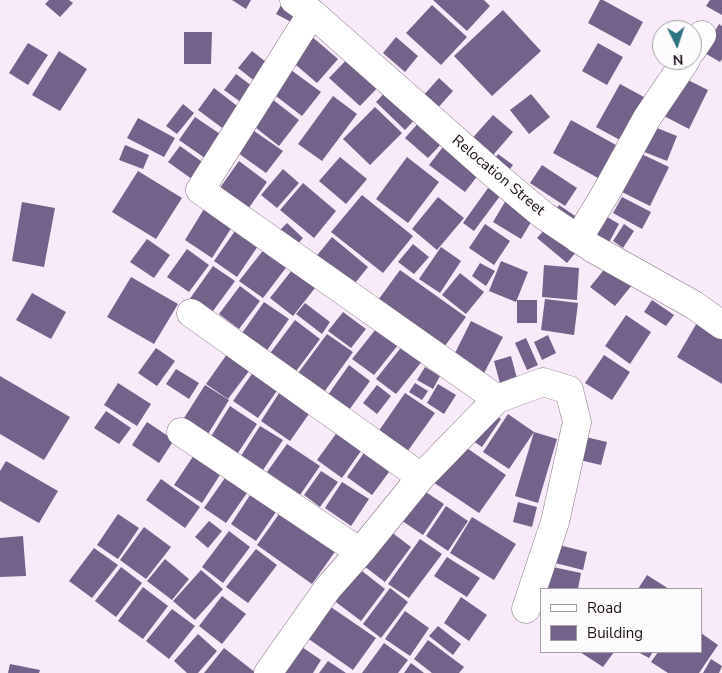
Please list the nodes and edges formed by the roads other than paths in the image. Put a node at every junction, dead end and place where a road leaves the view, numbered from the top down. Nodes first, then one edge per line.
1 (303, 6) edge
2 (679, 70) edge
3 (578, 239) junction
4 (191, 313) dead end
5 (722, 324) edge
6 (497, 399) junction
7 (181, 432) dead end
8 (421, 477) junction
9 (360, 552) junction
10 (526, 609) dead end
11 (268, 673) edge

1 - 3 street, Relocation Street
1 - 6 street
2 - 3 street
3 - 5 street, Relocation Street
4 - 8 street
6 - 8 street
6 - 10 street
7 - 9 street
8 - 9 street
9 - 11 street

